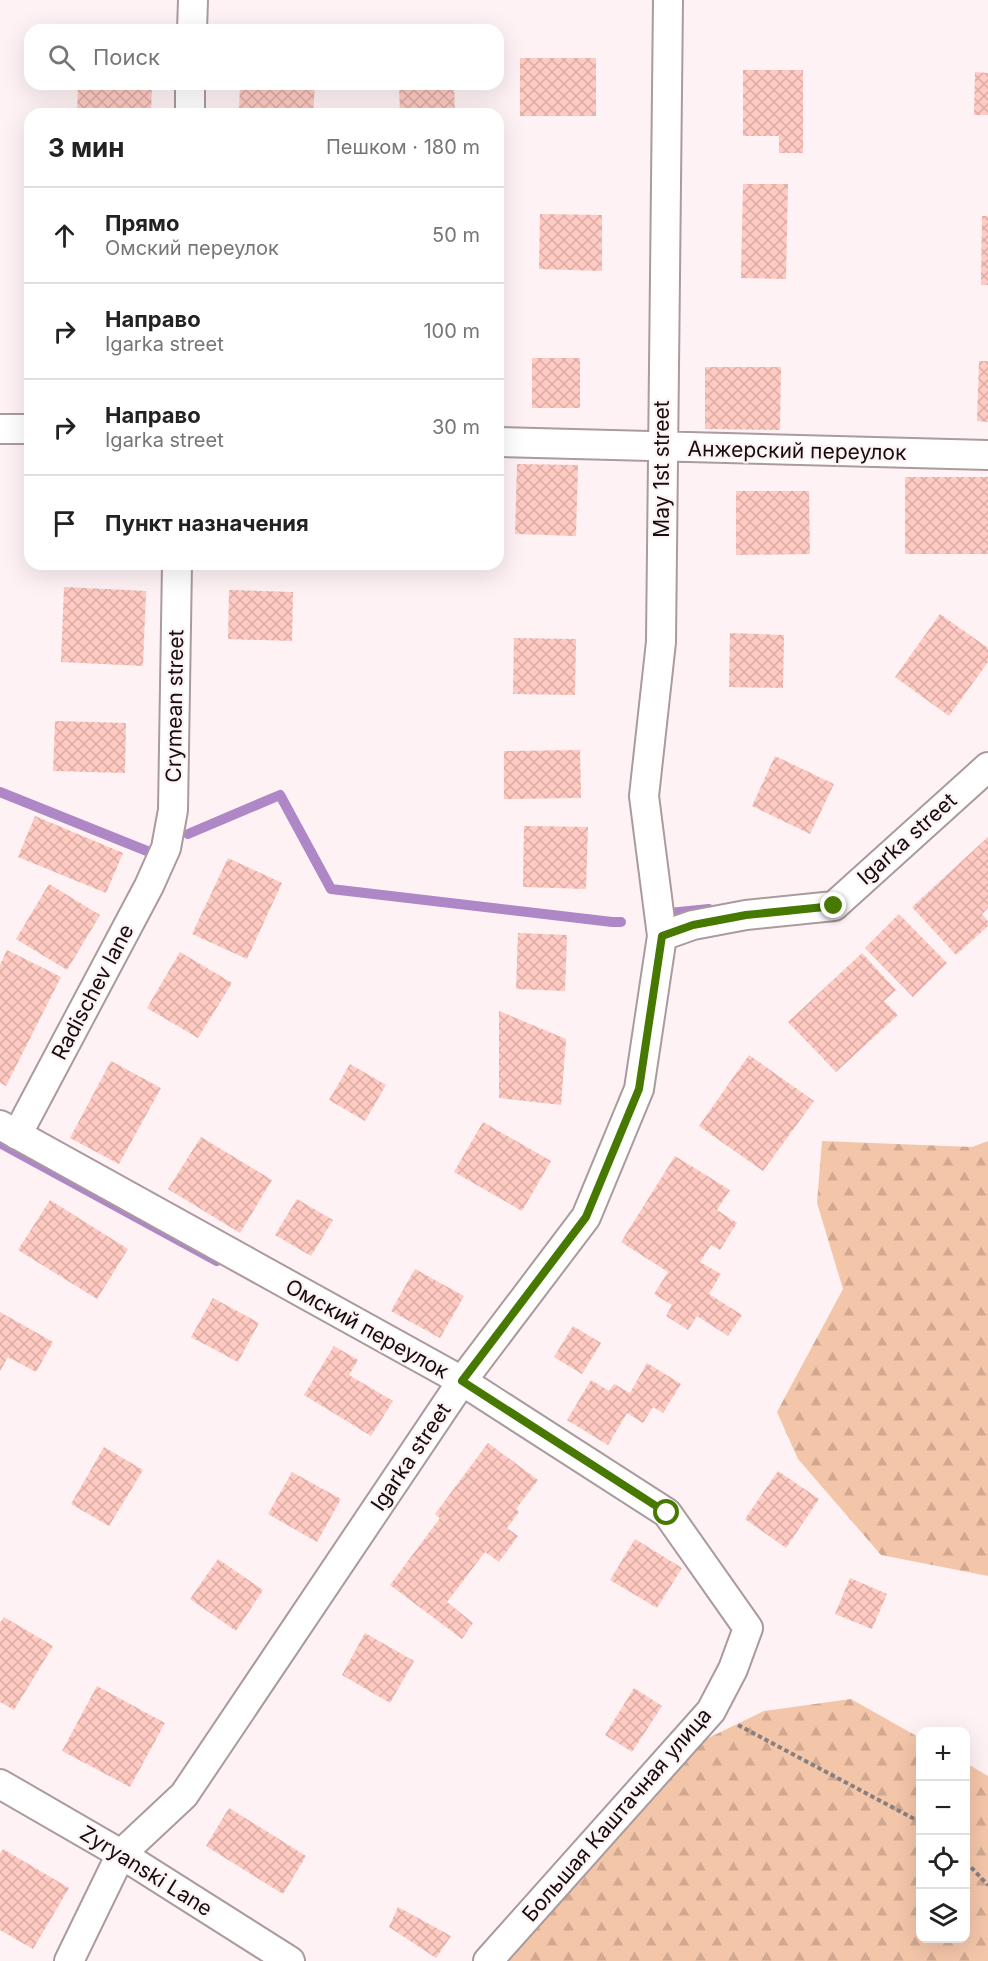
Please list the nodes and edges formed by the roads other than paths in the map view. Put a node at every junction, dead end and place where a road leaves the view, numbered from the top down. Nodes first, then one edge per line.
1 (193, 0) edge
2 (668, 0) edge
3 (192, 24) edge
4 (190, 90) edge
5 (189, 108) edge
6 (0, 429) edge
7 (24, 429) edge
8 (504, 442) edge
9 (662, 447) junction
10 (988, 455) edge
11 (177, 570) edge
12 (988, 767) edge
13 (166, 848) joint
14 (662, 936) junction
15 (8, 1130) edge
16 (462, 1381) junction
17 (748, 1628) joint
18 (0, 1784) edge
19 (121, 1854) junction
20 (69, 1961) edge
21 (290, 1961) edge
22 (488, 1961) edge

1 - 3 street
2 - 9 street, May 1st street
4 - 5 street
6 - 7 street
8 - 9 street, Анжерский переулок
9 - 10 street, Анжерский переулок
9 - 14 street, May 1st street
11 - 13 street, Crymean street
12 - 14 street, Igarka street
13 - 15 street, Radischev lane
14 - 16 street, Igarka street
15 - 16 street, Омский переулок
16 - 17 street, Омский переулок
16 - 19 street, Igarka street
17 - 22 street, Большая Каштачная улица
18 - 19 street, Zyryanski Lane
19 - 20 street, Igarka street
19 - 21 street, Zyryanski Lane

